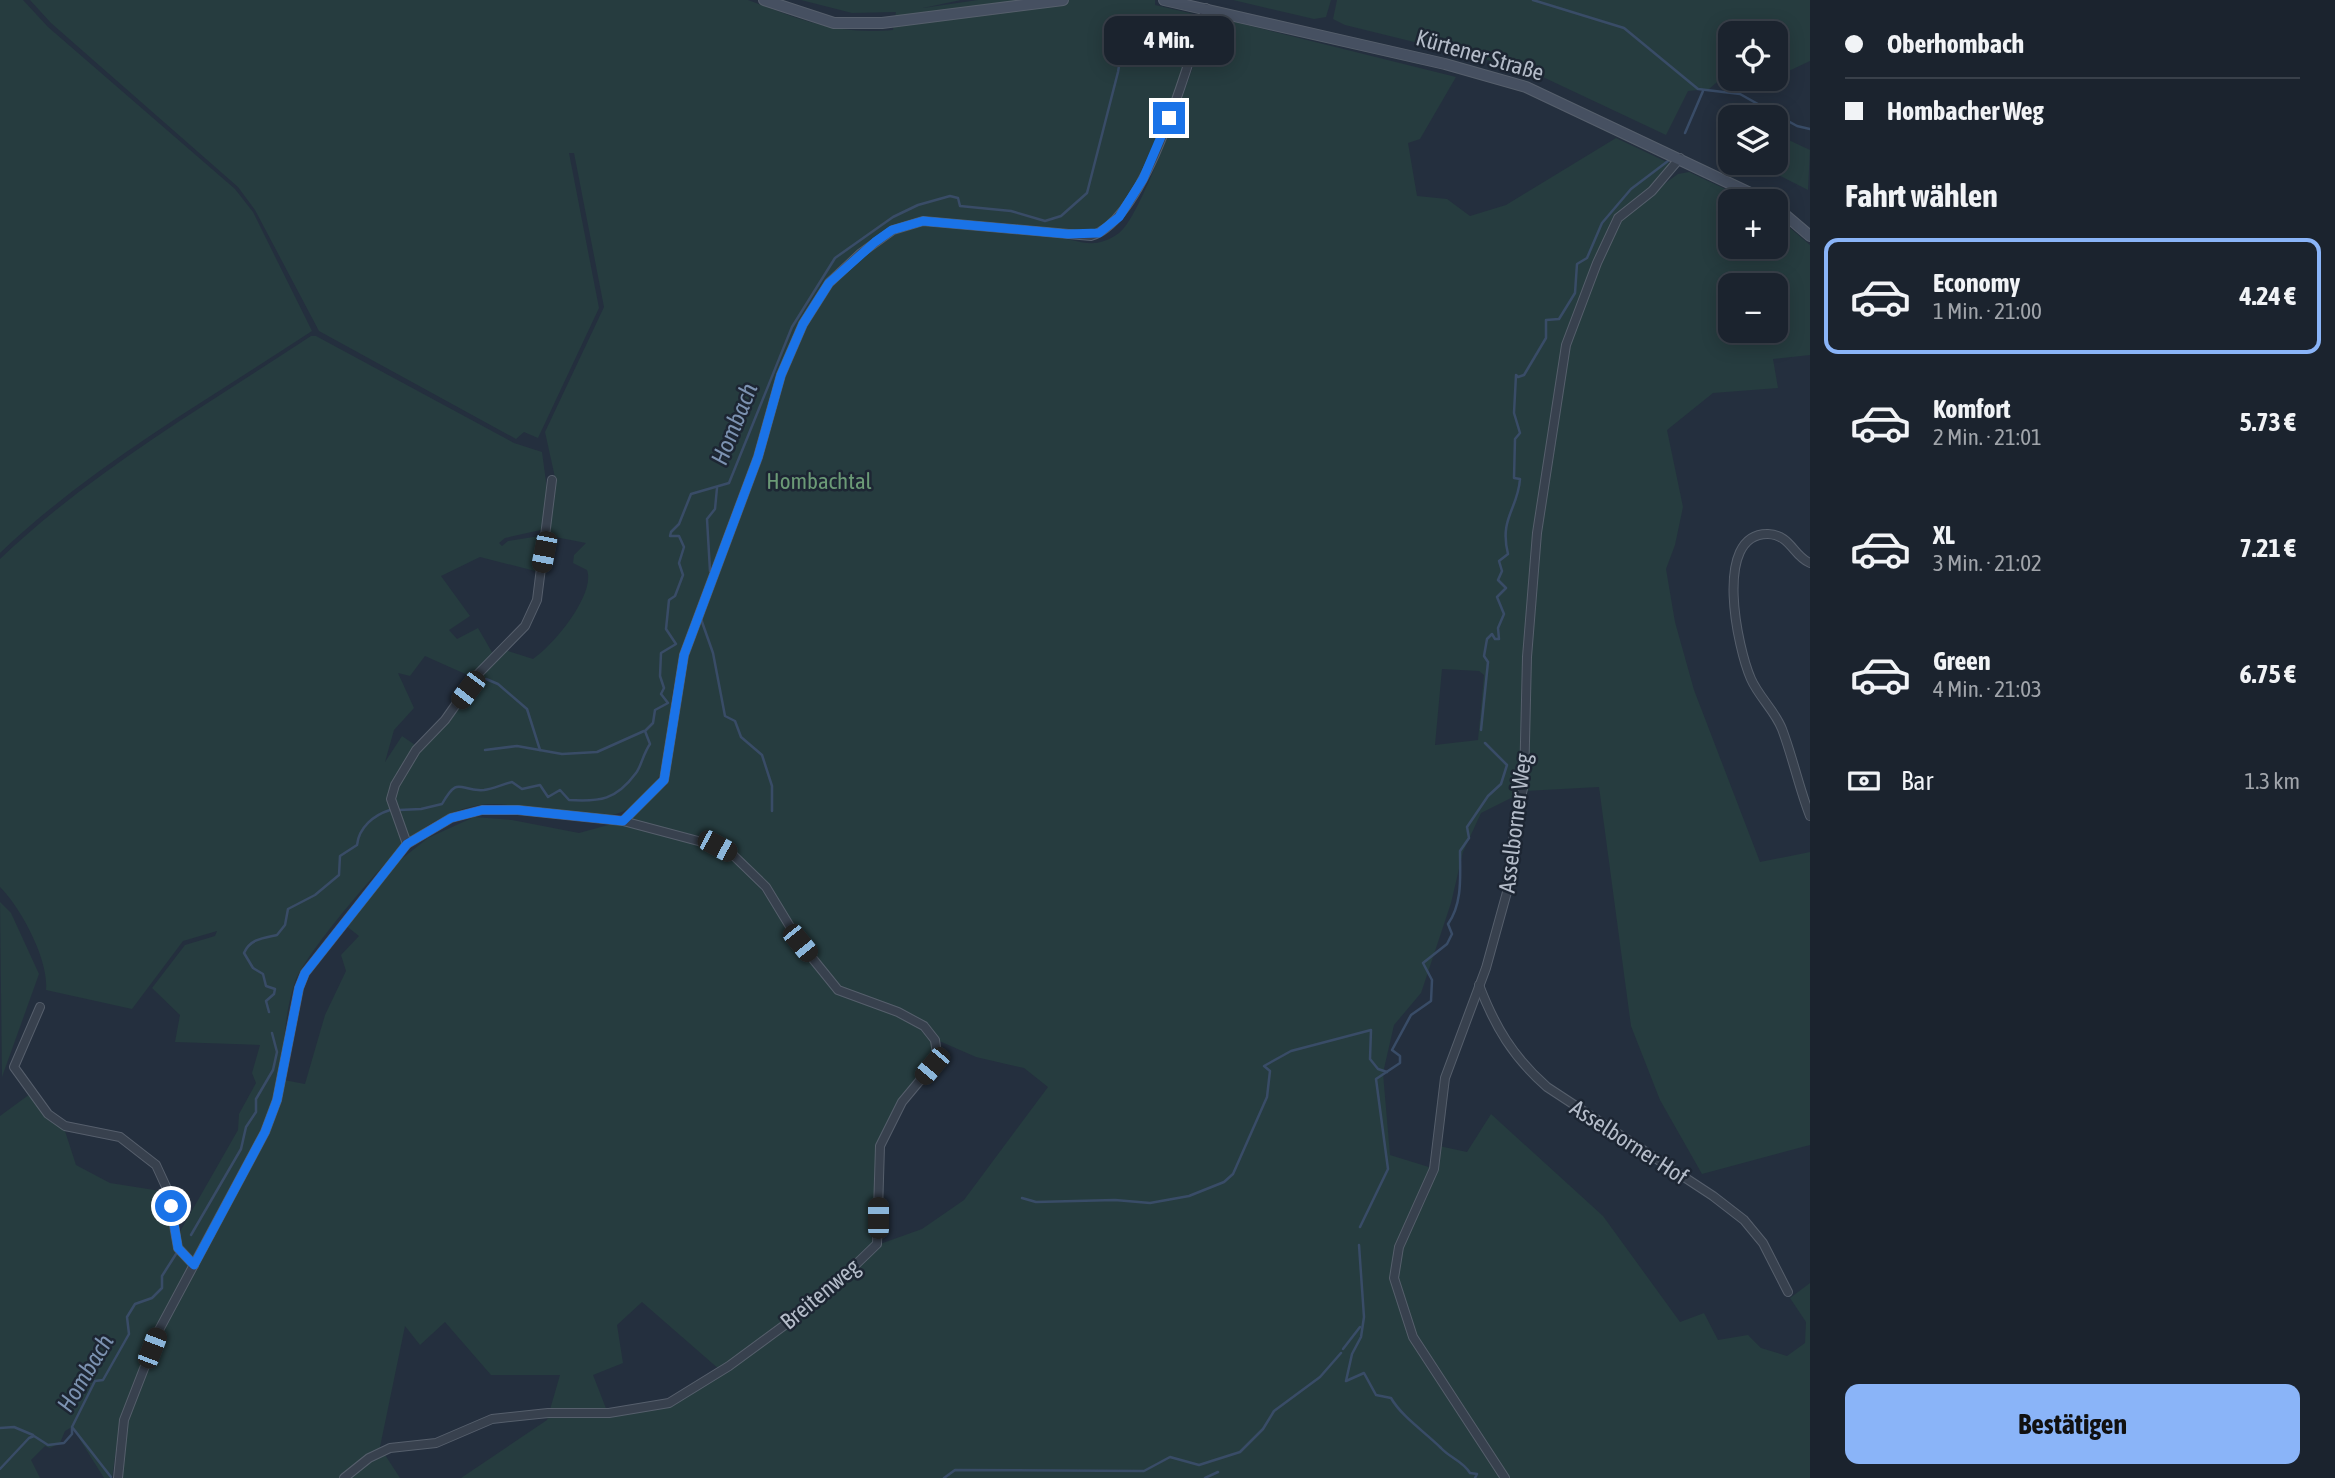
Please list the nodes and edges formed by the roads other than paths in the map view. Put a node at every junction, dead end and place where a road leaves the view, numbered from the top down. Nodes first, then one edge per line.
1 (764, 0) edge
2 (1063, 0) edge
3 (1164, 0) edge
4 (1206, 8) junction
5 (1680, 158) junction
6 (1743, 189) edge
7 (1788, 217) edge
8 (1810, 236) edge
9 (552, 480) dead end
10 (1810, 564) edge
11 (1810, 816) edge
12 (623, 821) junction
13 (407, 844) junction
14 (1479, 985) junction
15 (40, 1007) dead end
16 (194, 1265) junction
17 (1788, 1292) dead end
18 (118, 1478) edge
19 (344, 1478) edge
20 (1505, 1478) edge

1 - 2 main road
3 - 4 main road, Kürtener Straße
4 - 5 main road, Kürtener Straße
4 - 12 street
5 - 6 main road, Kürtener Straße
5 - 14 street, Asselborner Weg
7 - 8 main road
9 - 13 street
10 - 11 street
12 - 13 street
12 - 19 street, Breitenweg
13 - 16 street
14 - 17 street, Asselborner Hof
14 - 20 street, Asselborner Weg
15 - 16 street
16 - 18 street

